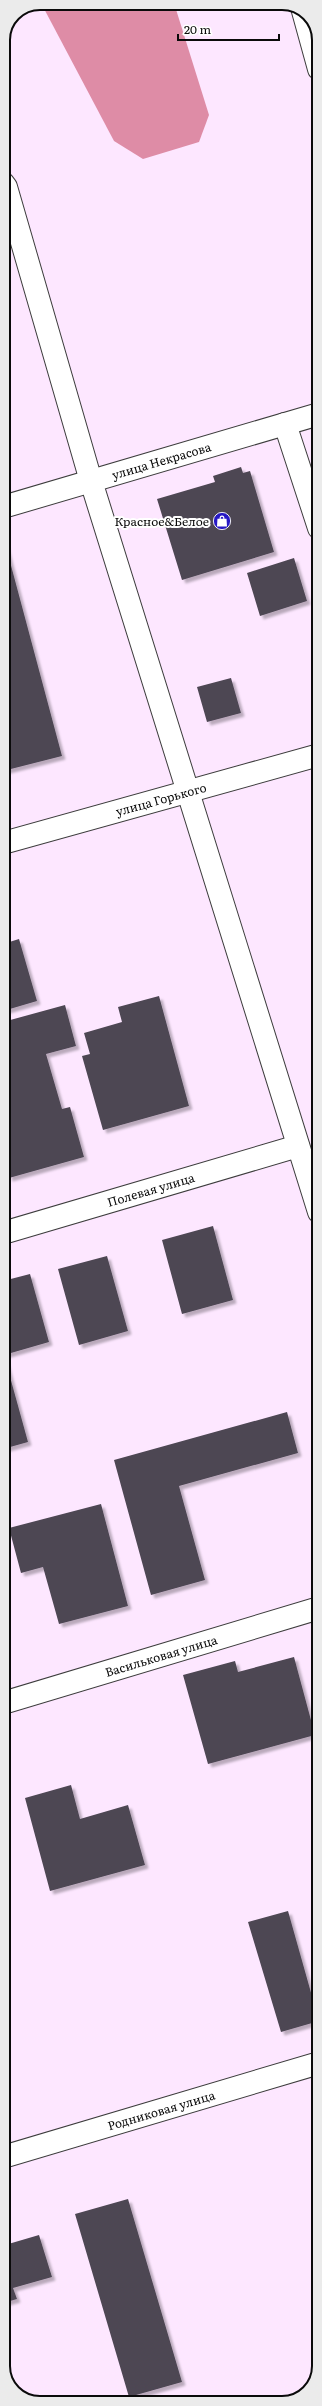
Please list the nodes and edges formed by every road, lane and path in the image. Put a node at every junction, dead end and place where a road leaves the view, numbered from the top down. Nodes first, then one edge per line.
1 (306, 22) edge
2 (312, 44) edge
3 (10, 202) edge
4 (312, 416) edge
5 (284, 424) junction
6 (91, 481) junction
7 (10, 505) edge
8 (312, 507) edge
9 (312, 757) edge
10 (187, 792) junction
11 (10, 841) edge
12 (298, 1146) junction
13 (312, 1190) edge
14 (10, 1231) edge
15 (312, 1610) edge
16 (10, 1702) edge
17 (312, 2065) edge
18 (10, 2155) edge

1 - 2 street
3 - 6 street
4 - 5 street, улица Некрасова
5 - 6 street, улица Некрасова
5 - 8 street
6 - 7 street, улица Некрасова
6 - 10 street
9 - 10 street, улица Горького
10 - 11 street, улица Горького
10 - 12 street
12 - 13 street
12 - 14 street, Полевая улица
15 - 16 street, Васильковая улица
17 - 18 street, Родниковая улица

